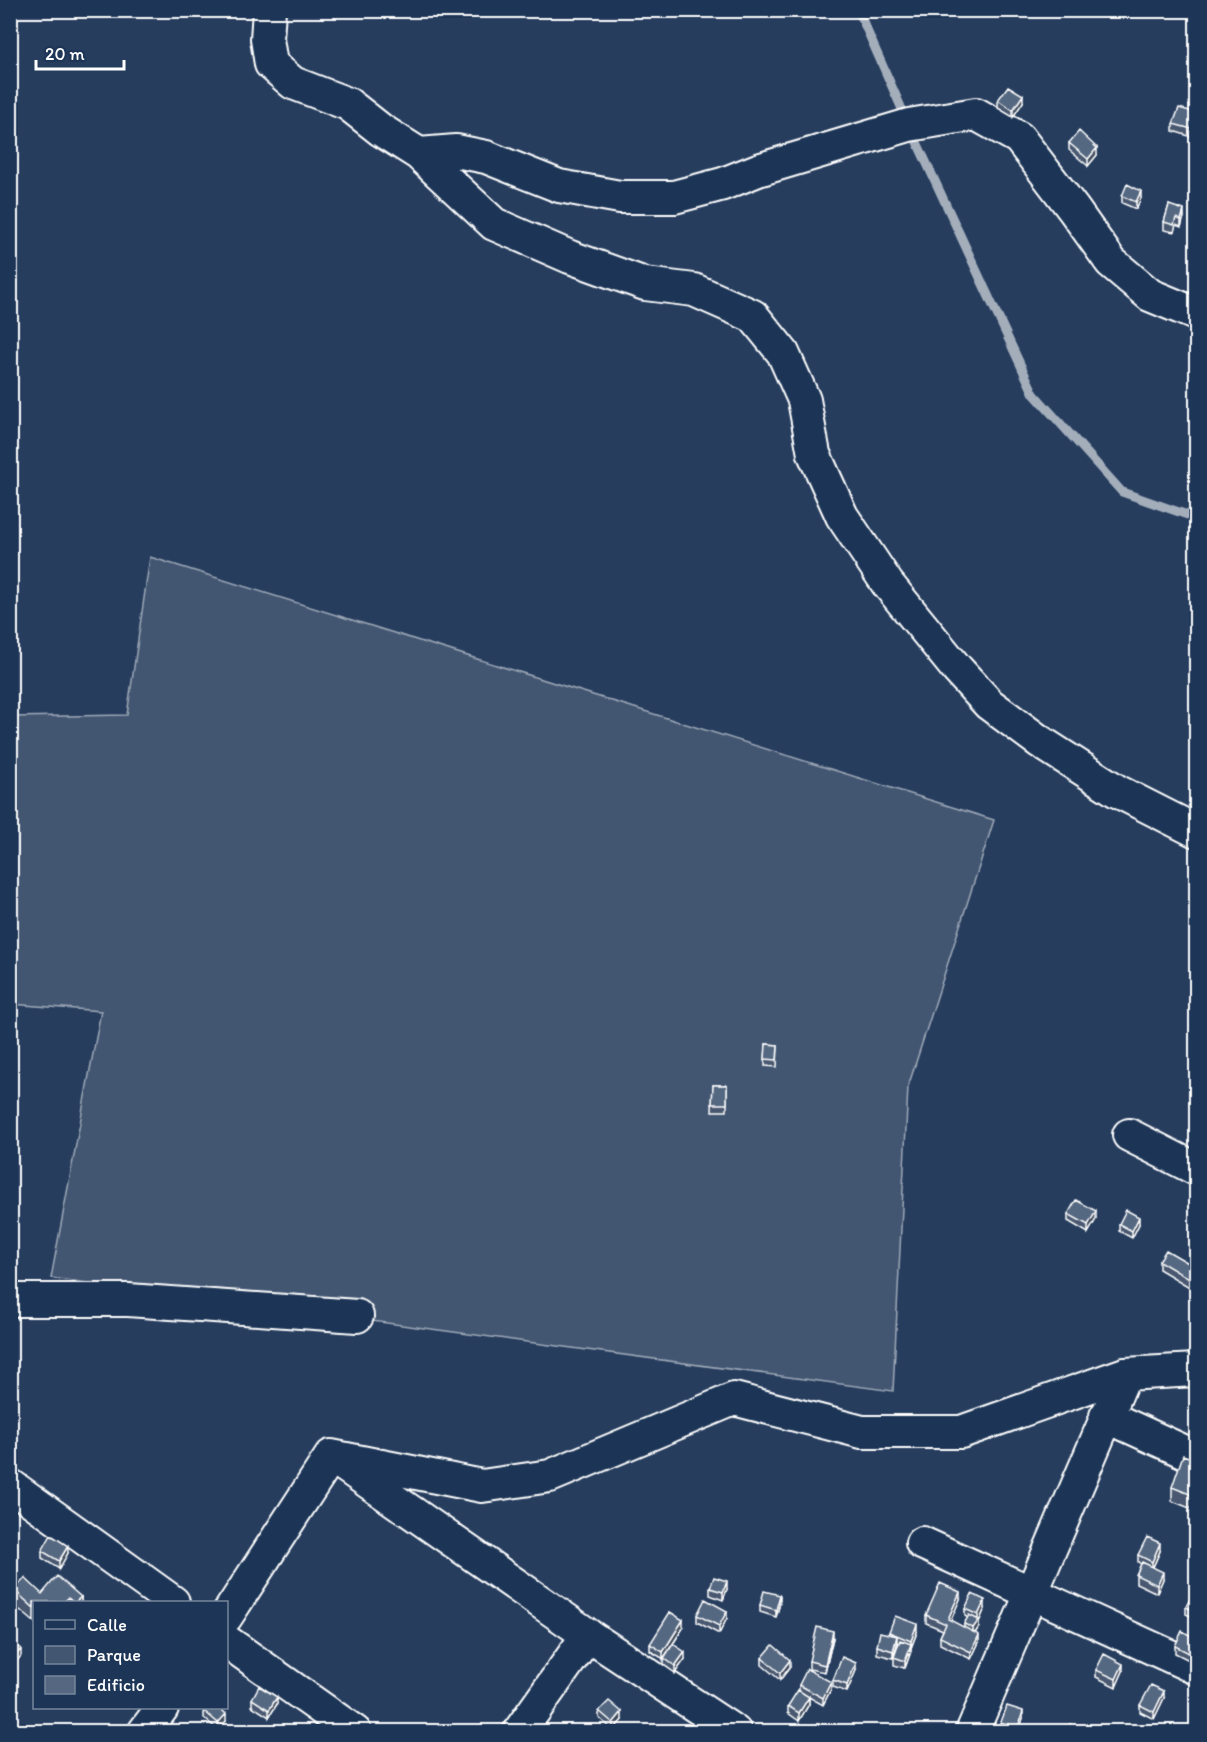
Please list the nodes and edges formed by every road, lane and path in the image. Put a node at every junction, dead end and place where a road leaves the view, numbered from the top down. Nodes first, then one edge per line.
1 (269, 10) edge
2 (419, 154) junction
3 (1197, 314) edge
4 (1197, 831) edge
5 (1129, 1135) dead end
6 (1197, 1169) edge
7 (10, 1300) edge
8 (357, 1316) dead end
9 (1197, 1371) edge
10 (1125, 1374) junction
11 (1106, 1416) junction
12 (331, 1456) junction
13 (1197, 1457) edge
14 (10, 1485) edge
15 (922, 1543) dead end
16 (1030, 1594) junction
17 (172, 1601) edge
18 (228, 1614) edge
19 (588, 1635) junction
20 (228, 1642) edge
21 (1197, 1668) edge
22 (160, 1709) edge
23 (144, 1731) edge
24 (354, 1731) edge
25 (519, 1731) edge
26 (735, 1731) edge
27 (972, 1731) edge

1 - 2 street
2 - 3 street
2 - 4 street
5 - 6 street
7 - 8 street
9 - 10 street
10 - 11 street
10 - 12 street
11 - 13 street
11 - 16 street
12 - 18 street
12 - 19 street
14 - 17 street
15 - 16 street
16 - 21 street
16 - 27 street
19 - 25 street
19 - 26 street
20 - 24 street
22 - 23 street

